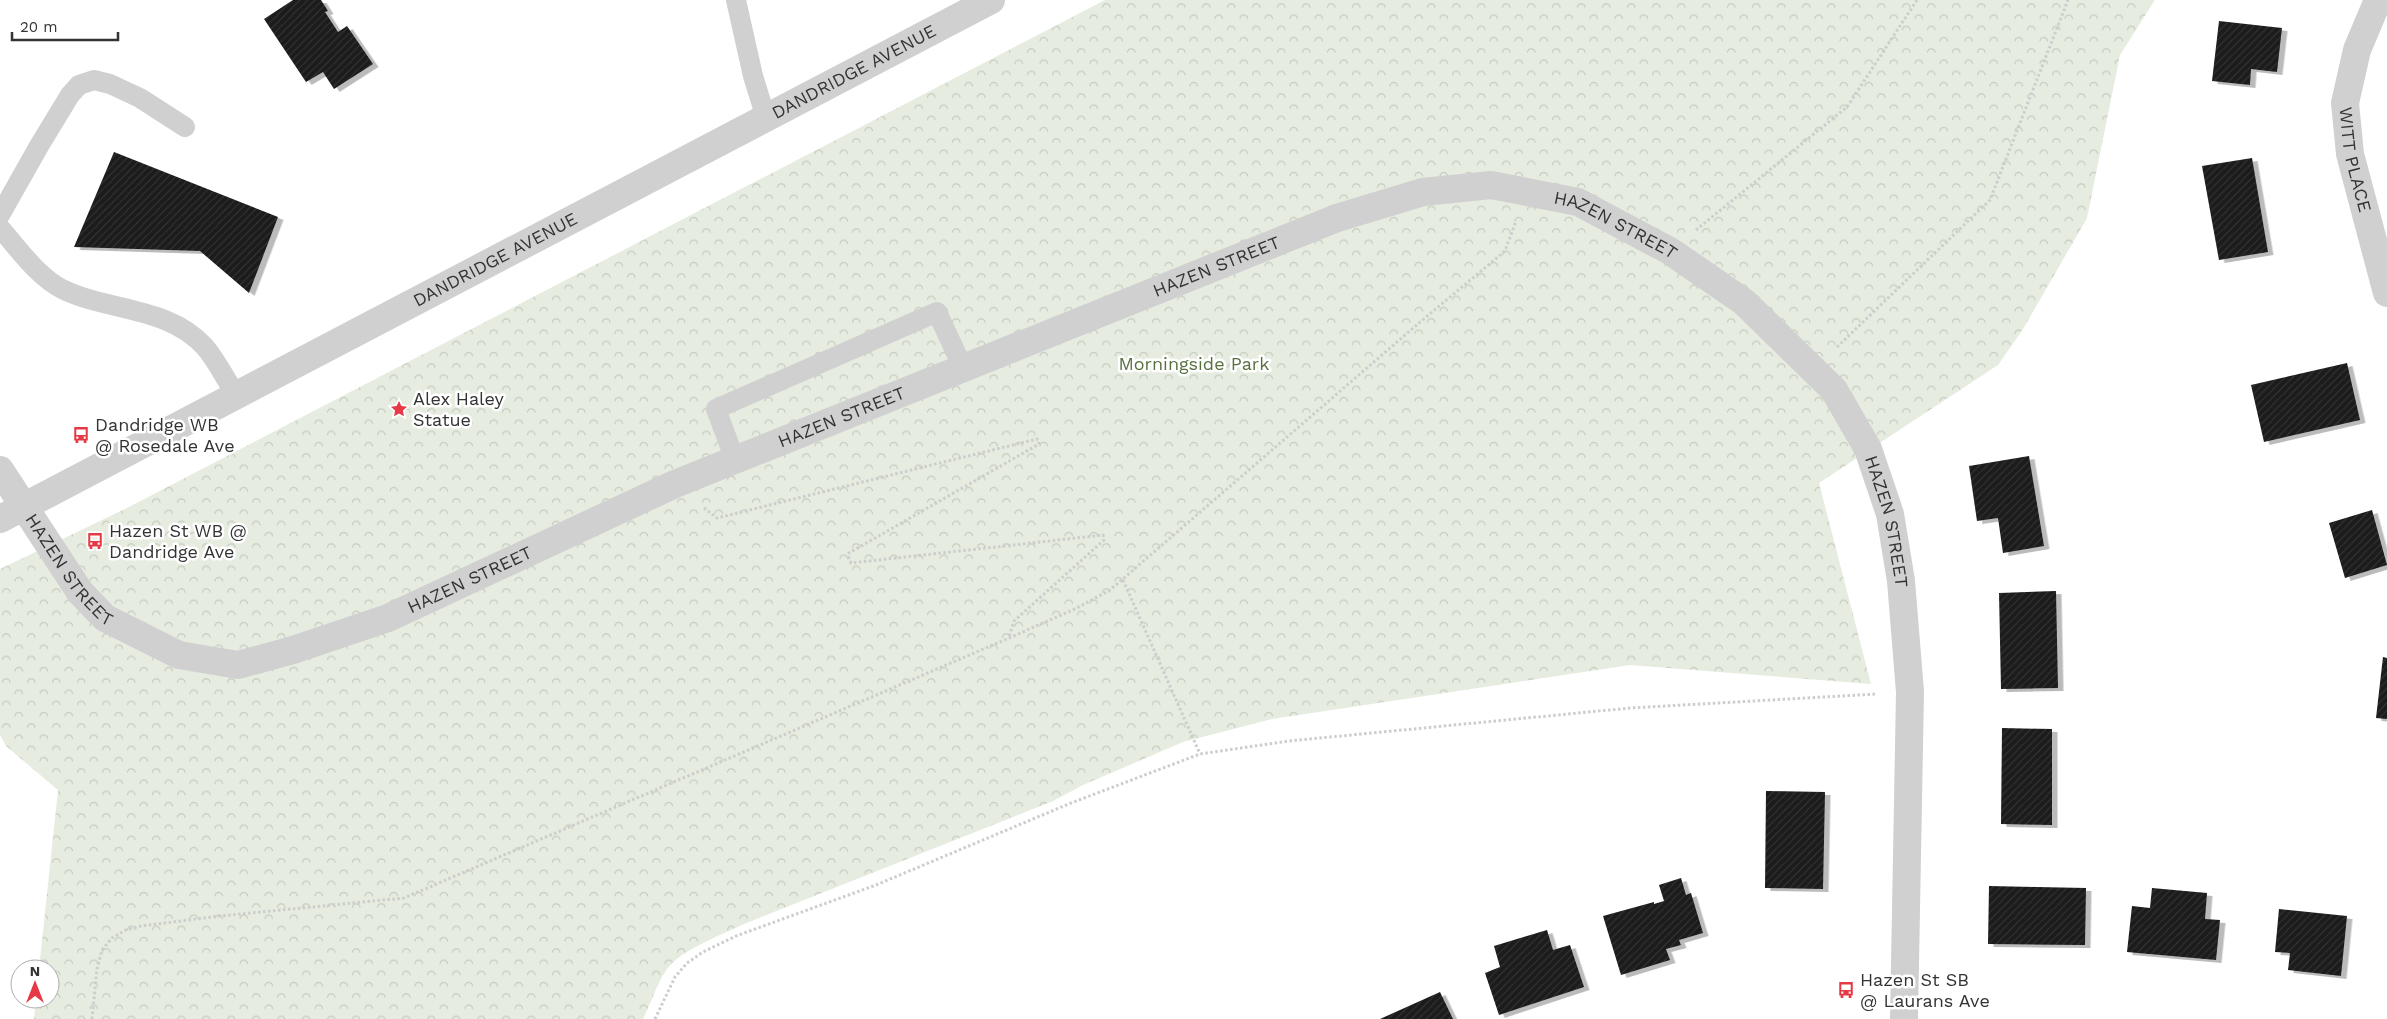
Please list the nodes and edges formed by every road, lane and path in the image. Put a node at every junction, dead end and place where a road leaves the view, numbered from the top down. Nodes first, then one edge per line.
1 (736, 0) edge
2 (991, 0) edge
3 (1916, 0) edge
4 (2068, 0) edge
5 (2378, 0) edge
6 (766, 118) junction
7 (185, 127) dead end
8 (1527, 192) junction
9 (0, 215) edge
10 (0, 228) edge
11 (1670, 251) junction
12 (2387, 293) edge
13 (963, 368) junction
14 (1813, 370) junction
15 (236, 395) junction
16 (735, 460) junction
17 (0, 470) edge
18 (675, 484) junction
19 (8, 507) edge
20 (1123, 580) junction
21 (1009, 638) junction
22 (1910, 692) junction
23 (1200, 754) junction
24 (92, 1019) edge
25 (655, 1019) edge
26 (1904, 1019) edge

1 - 6 lane
2 - 6 street, DANDRIDGE AVENUE
3 - 11 path
4 - 14 path
5 - 12 street, WITT PLACE
6 - 15 street, DANDRIDGE AVENUE
7 - 9 lane
8 - 11 street, HAZEN STREET
8 - 13 street, HAZEN STREET
8 - 20 path
10 - 15 lane
11 - 14 street, HAZEN STREET
13 - 16 street, HAZEN STREET
13 - 16 lane
14 - 22 street, HAZEN STREET
15 - 19 street, DANDRIDGE AVENUE
16 - 18 street, HAZEN STREET
17 - 19 street, HAZEN STREET
18 - 19 street, HAZEN STREET
18 - 21 path
20 - 21 path
20 - 23 path
21 - 24 path
22 - 23 path
22 - 26 street, HAZEN STREET
23 - 25 path

